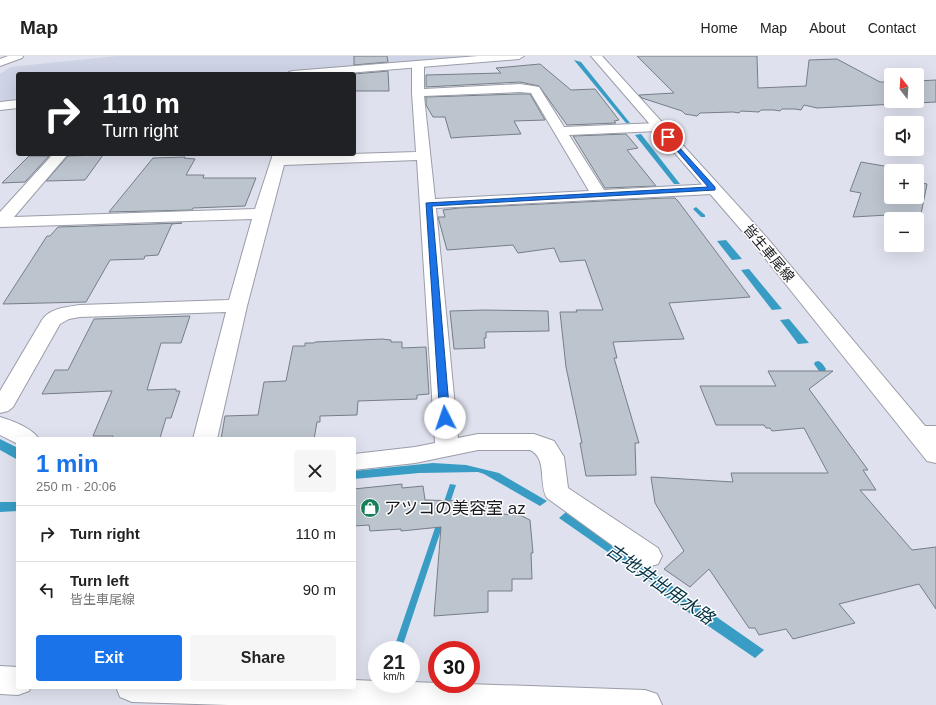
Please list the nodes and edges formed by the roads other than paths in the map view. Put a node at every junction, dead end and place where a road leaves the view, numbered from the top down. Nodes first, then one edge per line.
1 (18, 56) edge
2 (519, 56) edge
3 (596, 56) edge
4 (0, 63) edge
5 (418, 64) junction
6 (353, 71) edge
7 (333, 72) edge
8 (418, 93) junction
9 (16, 104) edge
10 (0, 106) edge
11 (658, 127) junction
12 (560, 131) junction
13 (59, 156) edge
14 (423, 156) junction
15 (279, 157) edge
16 (713, 188) junction
17 (599, 194) junction
18 (428, 204) junction
19 (262, 214) junction
20 (0, 222) edge
21 (237, 306) junction
22 (0, 406) edge
23 (0, 425) edge
24 (928, 434) edge
25 (23, 437) edge
26 (205, 437) edge
27 (447, 448) junction
28 (936, 456) edge
29 (356, 462) edge
30 (648, 556) dead end
31 (0, 680) edge
32 (16, 681) edge
33 (142, 689) edge
34 (183, 697) edge
35 (645, 705) edge

1 - 4 main road
2 - 5 main road
3 - 11 main road, 皆生車尾線
5 - 6 main road
5 - 8 main road
6 - 7 main road
8 - 12 main road
8 - 14 main road
9 - 10 main road
11 - 12 main road
11 - 16 main road, 皆生車尾線
12 - 17 main road
13 - 20 main road
14 - 15 main road
14 - 18 main road
15 - 19 main road
16 - 17 main road
16 - 24 main road, 皆生車尾線
17 - 18 main road
18 - 27 main road
19 - 20 main road
19 - 21 main road
21 - 22 main road
21 - 26 main road
23 - 25 main road
24 - 28 main road, 皆生車尾線
27 - 29 main road
27 - 30 main road
31 - 32 main road
33 - 34 main road
34 - 35 main road

